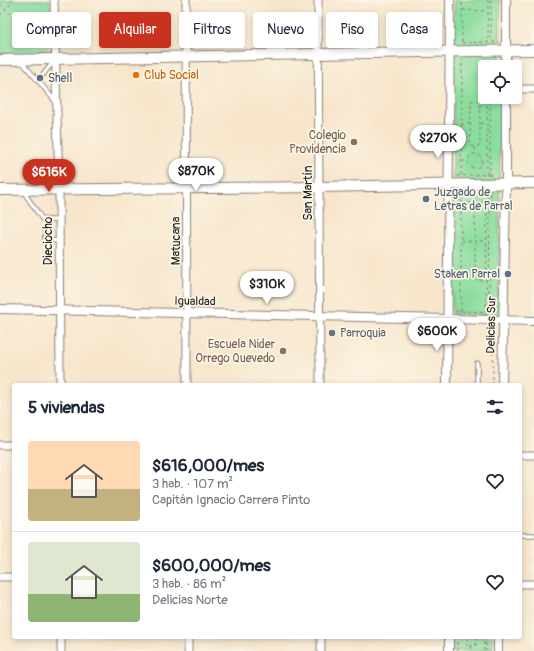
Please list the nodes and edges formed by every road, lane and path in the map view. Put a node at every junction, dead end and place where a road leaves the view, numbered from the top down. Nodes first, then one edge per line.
1 (12, 0) edge
2 (54, 0) edge
3 (186, 0) edge
4 (318, 0) edge
5 (450, 0) edge
6 (462, 0) edge
7 (488, 0) edge
8 (491, 0) edge
9 (506, 0) edge
10 (0, 4) edge
11 (6, 10) junction
12 (462, 10) junction
13 (488, 11) junction
14 (0, 15) edge
15 (506, 50) junction
16 (534, 50) edge
17 (462, 51) junction
18 (489, 51) junction
19 (450, 52) junction
20 (318, 54) junction
21 (186, 56) junction
22 (55, 59) junction
23 (0, 60) edge
24 (21, 60) junction
25 (488, 60) edge
26 (490, 60) edge
27 (506, 60) edge
28 (38, 81) junction
29 (534, 89) edge
30 (522, 90) edge
31 (57, 102) junction
32 (487, 104) edge
33 (490, 104) edge
34 (506, 104) edge
35 (487, 123) junction
36 (461, 124) junction
37 (470, 124) junction
38 (480, 124) junction
39 (475, 146) junction
40 (475, 154) junction
41 (461, 161) junction
42 (468, 161) junction
43 (482, 161) junction
44 (487, 161) junction
45 (461, 175) dead end
46 (488, 182) junction
47 (506, 183) junction
48 (534, 183) edge
49 (448, 185) junction
50 (186, 187) junction
51 (319, 187) junction
52 (59, 189) junction
53 (0, 190) edge
54 (23, 190) junction
55 (461, 190) dead end
56 (475, 190) dead end
57 (461, 203) junction
58 (475, 203) junction
59 (487, 203) junction
60 (59, 220) junction
61 (45, 230) dead end
62 (59, 241) junction
63 (461, 241) junction
64 (475, 241) junction
65 (487, 241) junction
66 (461, 280) junction
67 (475, 280) junction
68 (486, 280) junction
69 (0, 308) edge
70 (59, 310) junction
71 (461, 311) junction
72 (486, 312) junction
73 (187, 313) junction
74 (447, 315) junction
75 (320, 316) junction
76 (496, 318) junction
77 (534, 321) edge
78 (496, 356) dead end
79 (477, 363) dead end
80 (60, 383) edge
81 (187, 383) edge
82 (320, 383) edge
83 (447, 383) edge
84 (477, 383) edge
85 (493, 383) edge
86 (495, 383) edge
87 (502, 383) edge
88 (0, 445) edge
89 (12, 445) edge
90 (522, 455) edge
91 (534, 455) edge
92 (522, 535) edge
93 (534, 535) edge
94 (0, 577) edge
95 (12, 577) edge
96 (522, 584) edge
97 (534, 584) edge
98 (61, 639) edge
99 (188, 639) edge
100 (321, 639) edge
101 (449, 639) edge
102 (457, 639) edge
103 (467, 639) edge
104 (476, 639) edge
105 (484, 639) edge
106 (486, 639) edge
107 (498, 639) edge
108 (471, 646) junction
109 (61, 651) edge
110 (188, 651) edge
111 (321, 651) edge
112 (449, 651) edge
113 (457, 651) edge
114 (471, 651) edge
115 (484, 651) edge
116 (486, 651) edge
117 (498, 651) edge

1 - 11 path
2 - 22 street, Dieciocho
3 - 21 street, Matucana
4 - 20 street, San Martín
5 - 19 street
6 - 12 path
7 - 13 path
8 - 18 path
9 - 15 street
10 - 11 path
11 - 14 path
11 - 22 path
12 - 13 path
12 - 17 path
13 - 18 path
15 - 16 main road
15 - 18 main road
15 - 27 street
17 - 18 main road
17 - 19 main road
17 - 36 path
18 - 25 path
18 - 26 path
19 - 20 main road
19 - 49 street
20 - 21 main road
20 - 51 street, San Martín
21 - 22 main road
21 - 50 street, Matucana
22 - 24 main road
22 - 28 lane
22 - 31 street, Dieciocho
23 - 24 main road
24 - 28 lane
28 - 31 lane
29 - 30 street
31 - 52 street, Dieciocho
32 - 35 path
33 - 46 path
34 - 47 street, Delicias Sur
35 - 38 path
35 - 44 path
36 - 37 path
36 - 41 path
37 - 38 path
37 - 39 path
38 - 39 path
39 - 40 path
40 - 42 path
40 - 43 path
41 - 42 path
41 - 45 path
42 - 43 path
43 - 44 path
44 - 46 path
46 - 47 main road
46 - 49 main road
46 - 59 path
46 - 76 path
47 - 48 main road
47 - 76 street, Delicias Sur
49 - 51 main road
49 - 74 street
50 - 51 main road
50 - 52 main road
50 - 73 street, Matucana
51 - 75 street, San Martín
52 - 54 main road
52 - 60 street, Dieciocho
53 - 54 main road
54 - 60 lane
55 - 57 path
56 - 58 path
57 - 58 path
57 - 63 path
58 - 59 path
58 - 64 path
59 - 65 path
60 - 62 street, Dieciocho
61 - 62 lane
62 - 70 street, Dieciocho
63 - 64 path
63 - 66 path
64 - 65 path
64 - 67 path
65 - 68 path
66 - 67 path
66 - 71 path
67 - 68 path
68 - 72 path
69 - 70 street, Igualdad
70 - 73 street, Igualdad
70 - 80 street, Dieciocho
71 - 72 path
71 - 74 path
72 - 76 path
73 - 75 street, Igualdad
73 - 81 street, Matucana
74 - 75 street, Igualdad
74 - 76 street, Igualdad
74 - 83 street
75 - 82 street, San Martín
76 - 77 street, Igualdad
76 - 85 path
76 - 87 street, Delicias Sur
78 - 86 path
79 - 84 lane
88 - 89 street
90 - 91 street
92 - 93 lane
94 - 95 street
96 - 97 street
98 - 109 street
99 - 110 street
100 - 111 street
101 - 112 street
102 - 113 path
103 - 108 path
104 - 108 path
105 - 115 path
106 - 116 path
107 - 117 street
108 - 114 path

